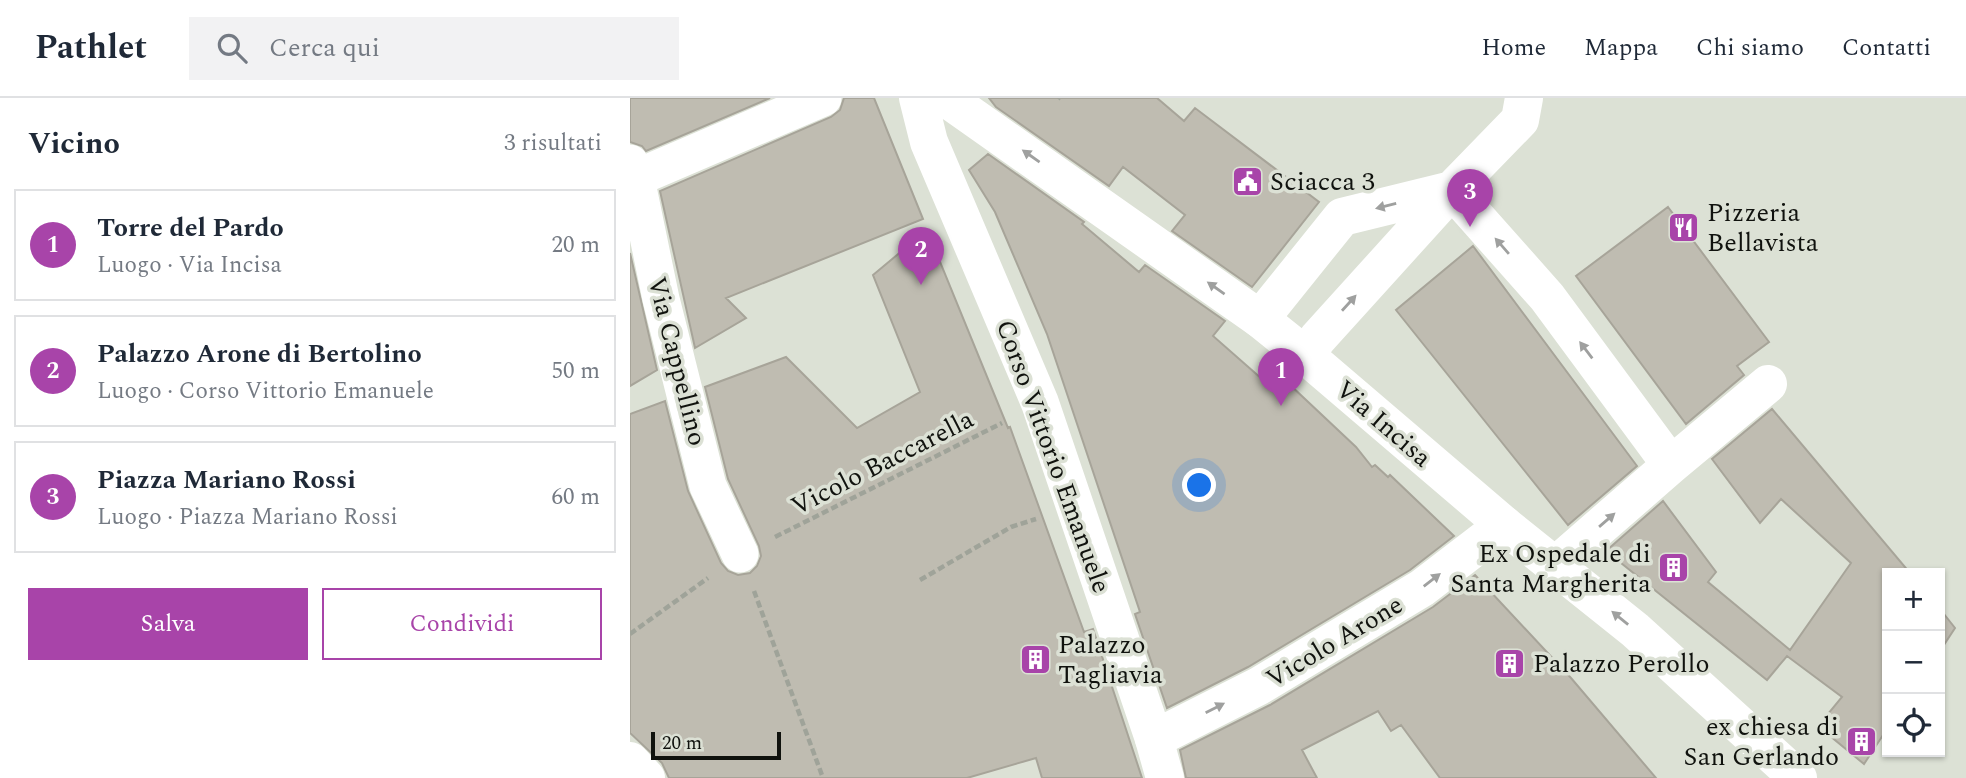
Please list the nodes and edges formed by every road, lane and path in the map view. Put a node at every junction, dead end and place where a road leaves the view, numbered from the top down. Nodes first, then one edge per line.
1 (823, 98) edge
2 (918, 98) edge
3 (946, 98) edge
4 (1524, 98) edge
5 (633, 171) edge
6 (1452, 190) junction
7 (645, 302) edge
8 (1260, 320) junction
9 (1305, 355) junction
10 (1768, 384) dead end
11 (1040, 403) junction
12 (1671, 465) junction
13 (1075, 507) junction
14 (1503, 525) junction
15 (740, 554) junction
16 (1556, 565) junction
17 (920, 580) dead end
18 (630, 634) edge
19 (1154, 739) junction
20 (630, 761) edge
21 (646, 778) edge
22 (822, 778) edge
23 (1165, 778) edge
24 (1798, 778) edge

1 - 5 street
2 - 11 street, Corso Vittorio Emanuele
8 -> 3 street, Via Incisa
4 - 6 street
5 - 7 street, Via Cappellino
6 -> 8 street
9 -> 6 street
12 -> 6 street
7 - 15 street, Via Cappellino
8 - 9 street, Via Incisa
9 - 14 street, Via Incisa
10 - 12 street
11 - 13 street, Corso Vittorio Emanuele
11 - 15 path, Vicolo Baccarella
16 -> 12 street
13 - 17 path
13 - 19 street, Corso Vittorio Emanuele
14 - 16 street, Via Incisa
19 -> 14 street, Vicolo Arone
15 - 18 path, Vicolo Baccarella
15 - 22 path
24 -> 16 street, Via Incisa
19 - 23 street, Corso Vittorio Emanuele
20 - 21 street

